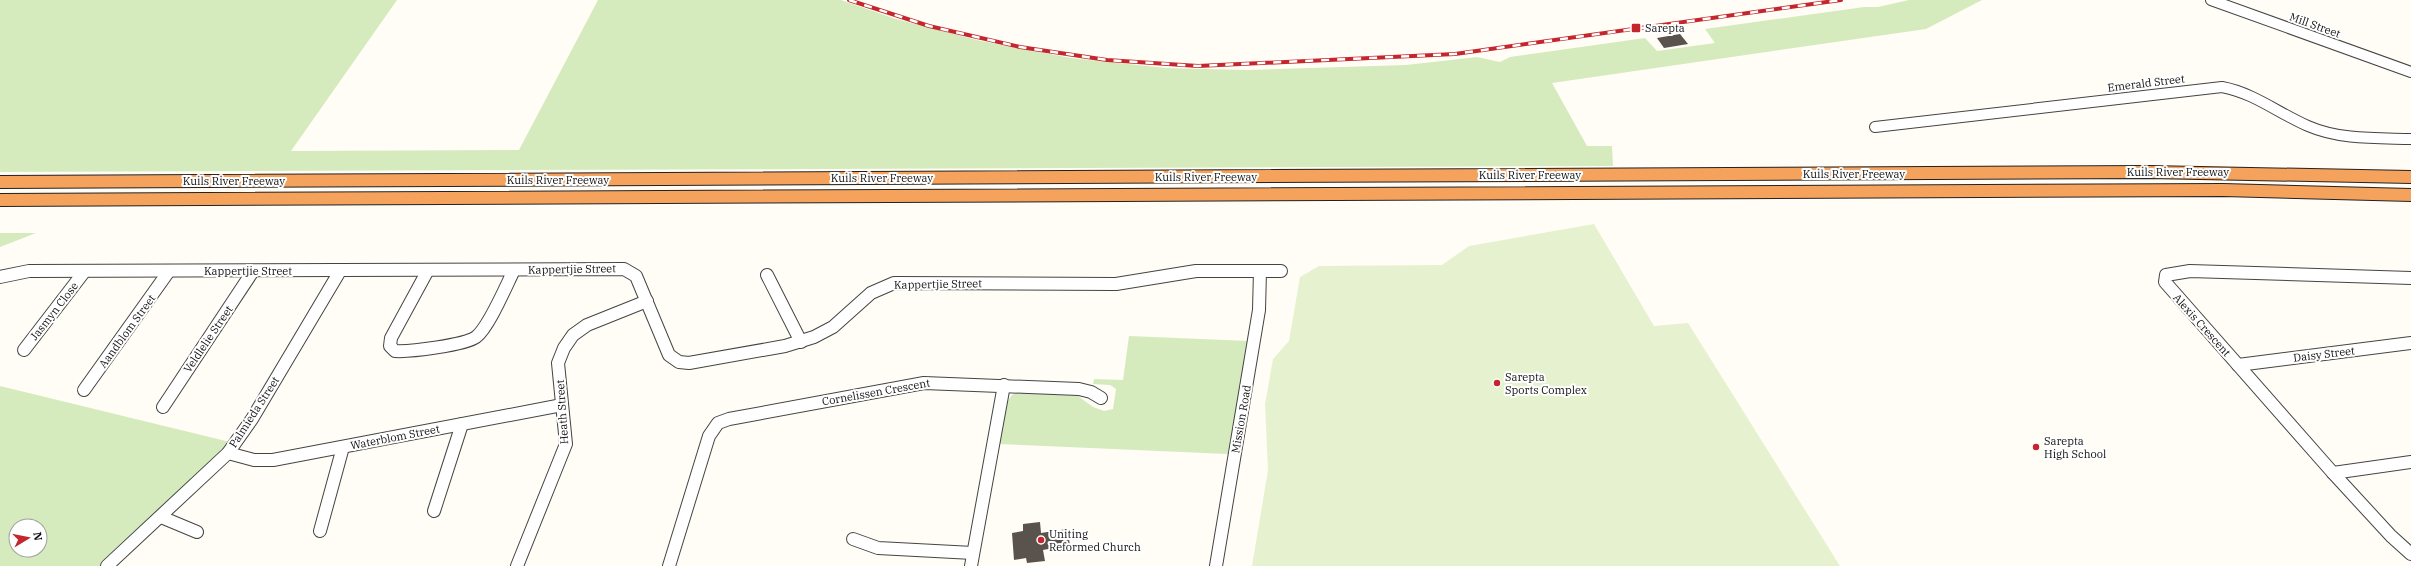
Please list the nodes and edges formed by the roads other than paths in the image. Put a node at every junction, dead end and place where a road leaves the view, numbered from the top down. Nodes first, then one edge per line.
1 (2211, 0) edge
2 (2411, 72) edge
3 (1875, 127) dead end
4 (2411, 139) edge
5 (2411, 177) edge
6 (0, 182) edge
7 (2411, 195) edge
8 (0, 200) edge
9 (428, 270) junction
10 (514, 270) junction
11 (169, 271) junction
12 (253, 271) junction
13 (340, 271) junction
14 (1260, 271) junction
15 (1281, 271) dead end
16 (84, 272) junction
17 (767, 275) dead end
18 (0, 277) edge
19 (2411, 278) edge
20 (647, 302) junction
21 (801, 342) junction
22 (2411, 343) edge
23 (24, 350) dead end
24 (2238, 365) junction
25 (1004, 385) junction
26 (84, 390) dead end
27 (1100, 398) dead end
28 (562, 405) junction
29 (163, 407) dead end
30 (462, 424) junction
31 (343, 447) junction
32 (228, 454) junction
33 (2411, 462) edge
34 (2333, 473) junction
35 (434, 511) dead end
36 (161, 517) junction
37 (320, 531) dead end
38 (197, 532) dead end
39 (853, 539) dead end
40 (973, 553) junction
41 (2411, 554) edge
42 (107, 566) edge
43 (517, 566) edge
44 (669, 566) edge
45 (971, 566) edge
46 (1216, 566) edge

1 - 2 street, Mill Street
3 - 4 street, Emerald Street
5 - 6 highway, Kuils River Freeway
7 - 8 highway, Kuils River Freeway
9 - 10 street, Kappertjie Street
9 - 10 street
9 - 13 street, Kappertjie Street
10 - 20 street, Kappertjie Street
11 - 12 street, Kappertjie Street
11 - 16 street, Kappertjie Street
11 - 26 street, Aandblom Street
12 - 13 street, Kappertjie Street
12 - 29 street, Veldlelie Street
13 - 32 street, Palmieda Street
14 - 15 street, Kappertjie Street
14 - 21 street, Kappertjie Street
14 - 46 street, Mission Road
16 - 18 street, Kappertjie Street
16 - 23 street, Jasmyn Close
17 - 21 street
19 - 24 street, Alexis Crescent
20 - 21 street, Kappertjie Street
20 - 28 street, Heath Street
22 - 24 street, Daisy Street
24 - 34 street, Alexis Crescent
25 - 27 street, Cornelissen Crescent
25 - 40 street
25 - 44 street, Cornelissen Crescent
28 - 30 street, Waterblom Street
28 - 43 street, Heath Street
30 - 31 street, Waterblom Street
30 - 35 street
31 - 32 street, Waterblom Street
31 - 37 street
32 - 36 street, Palmieda Street
33 - 34 street
34 - 41 street, Alexis Crescent
36 - 38 street
36 - 42 street, Palmieda Street
39 - 40 street
40 - 45 street

